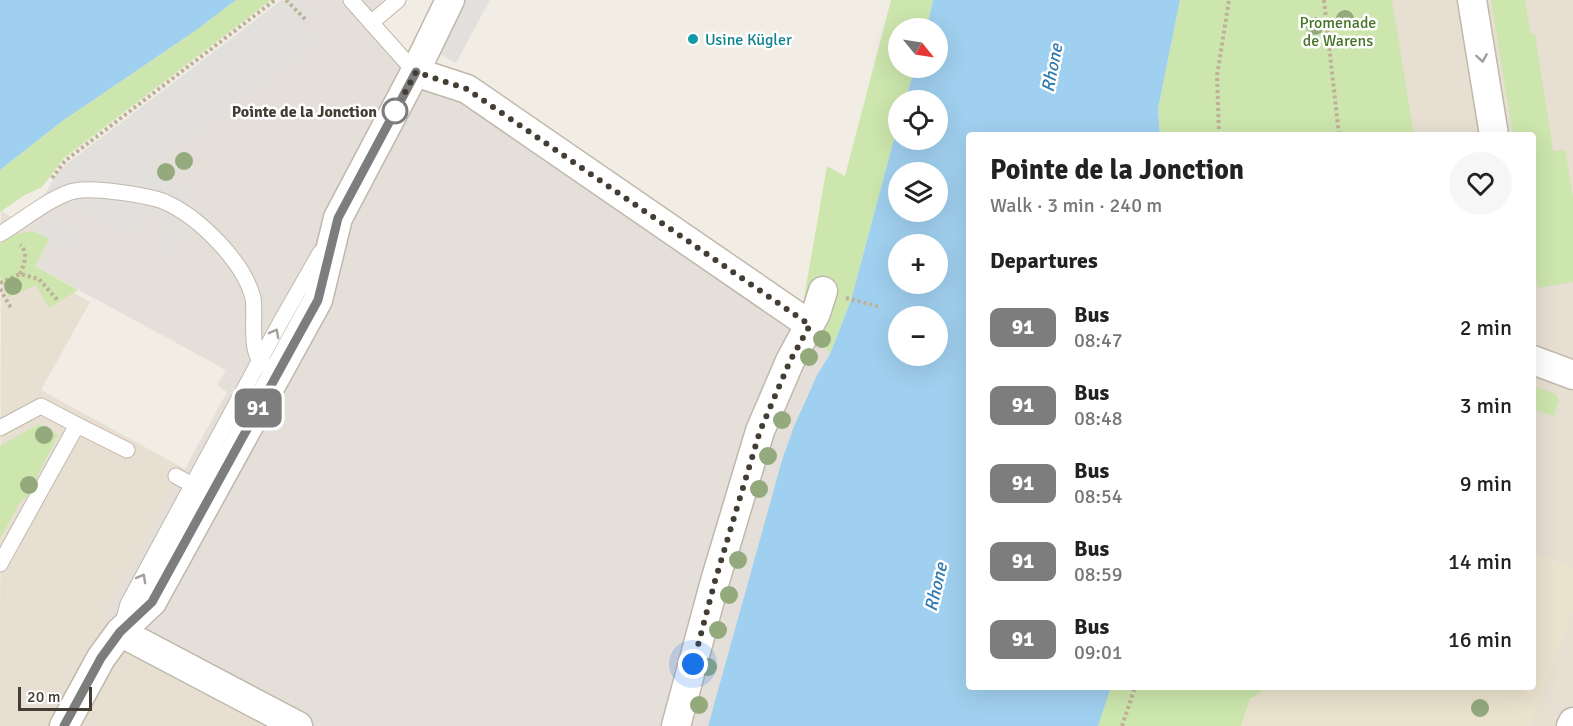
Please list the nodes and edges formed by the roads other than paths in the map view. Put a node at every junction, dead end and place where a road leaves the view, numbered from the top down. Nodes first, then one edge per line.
1 (351, 0) edge
2 (398, 0) edge
3 (450, 0) edge
4 (1472, 0) edge
5 (371, 23) junction
6 (416, 72) junction
7 (1494, 132) edge
8 (0, 234) edge
9 (836, 295) road end
10 (810, 325) junction
11 (1536, 361) edge
12 (269, 367) junction
13 (1573, 375) edge
14 (78, 425) junction
15 (0, 428) edge
16 (127, 450) dead end
17 (176, 476) dead end
18 (202, 490) junction
19 (0, 564) edge
20 (120, 632) junction
21 (1573, 722) edge
22 (64, 726) edge
23 (298, 726) edge
24 (676, 726) edge
25 (1571, 726) edge

1 - 5 lane
2 - 5 lane
3 - 6 street
4 -> 7 street
5 - 6 lane
6 - 10 street
6 - 12 street
8 - 12 lane
9 - 10 street
10 - 24 street
11 - 13 street
12 - 18 street
14 - 15 lane
14 - 16 lane
14 - 19 lane
17 - 18 lane
18 - 20 street
20 - 22 street
20 - 23 street
21 - 25 street

